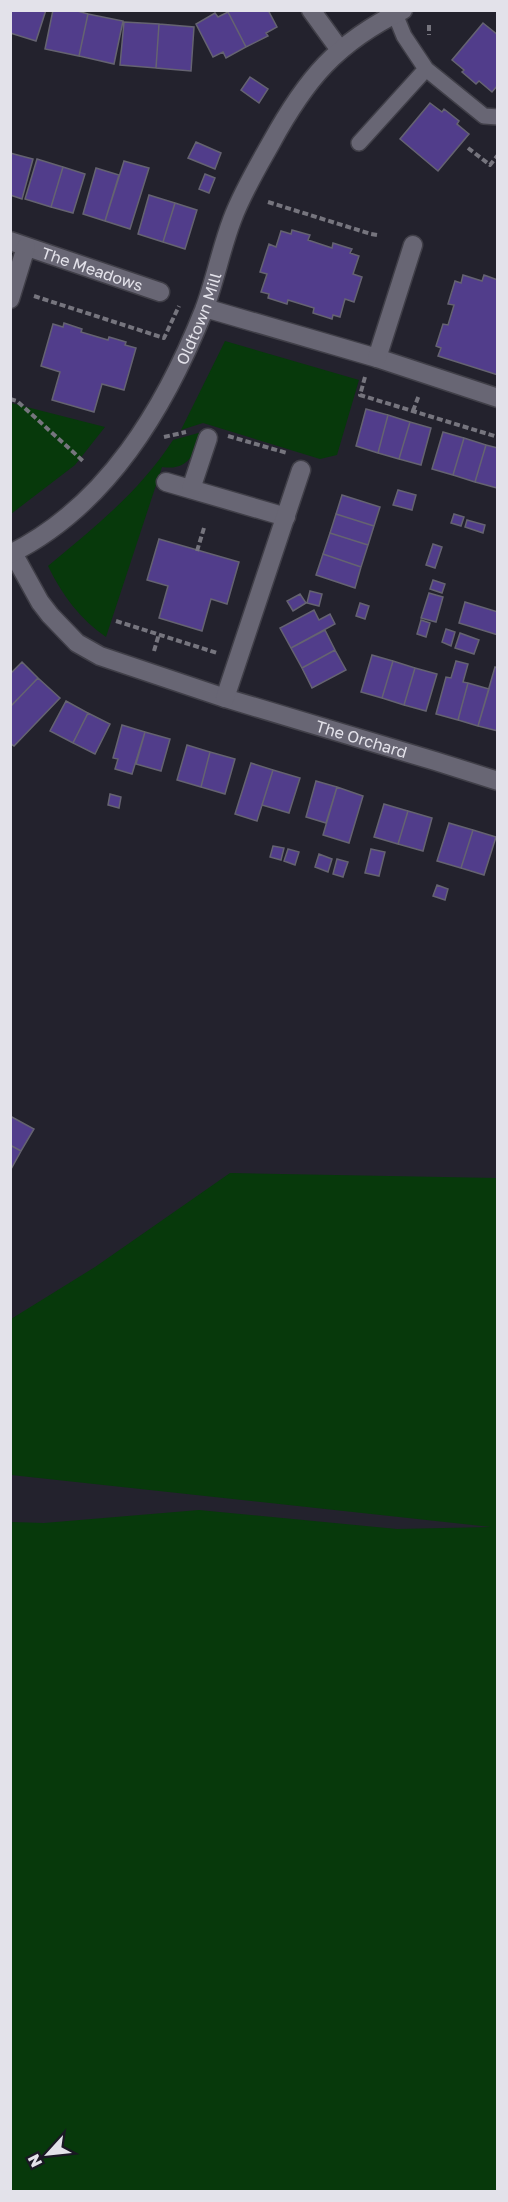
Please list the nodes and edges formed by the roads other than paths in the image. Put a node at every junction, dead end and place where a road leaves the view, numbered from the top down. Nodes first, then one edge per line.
1 (311, 10) edge
2 (398, 12) edge
3 (340, 50) junction
4 (426, 69) junction
5 (498, 117) edge
6 (359, 143) dead end
7 (18, 244) edge
8 (413, 245) dead end
9 (160, 292) dead end
10 (12, 294) edge
11 (205, 308) junction
12 (375, 357) junction
13 (498, 398) edge
14 (208, 438) dead end
15 (301, 470) dead end
16 (166, 482) dead end
17 (190, 489) junction
18 (286, 517) junction
19 (12, 553) edge
20 (225, 698) junction
21 (498, 782) edge

1 - 3 street
2 - 3 street, Oldtown Mill
2 - 4 lane
3 - 11 street, Oldtown Mill
4 - 5 lane
4 - 6 lane
7 - 9 street, The Meadows
7 - 10 street, The Meadows
8 - 12 street
11 - 12 street
11 - 19 street, Oldtown Mill
12 - 13 street
14 - 17 street
15 - 18 street
16 - 17 street
17 - 18 street
18 - 20 street
19 - 20 street, The Orchard
20 - 21 street, The Orchard

